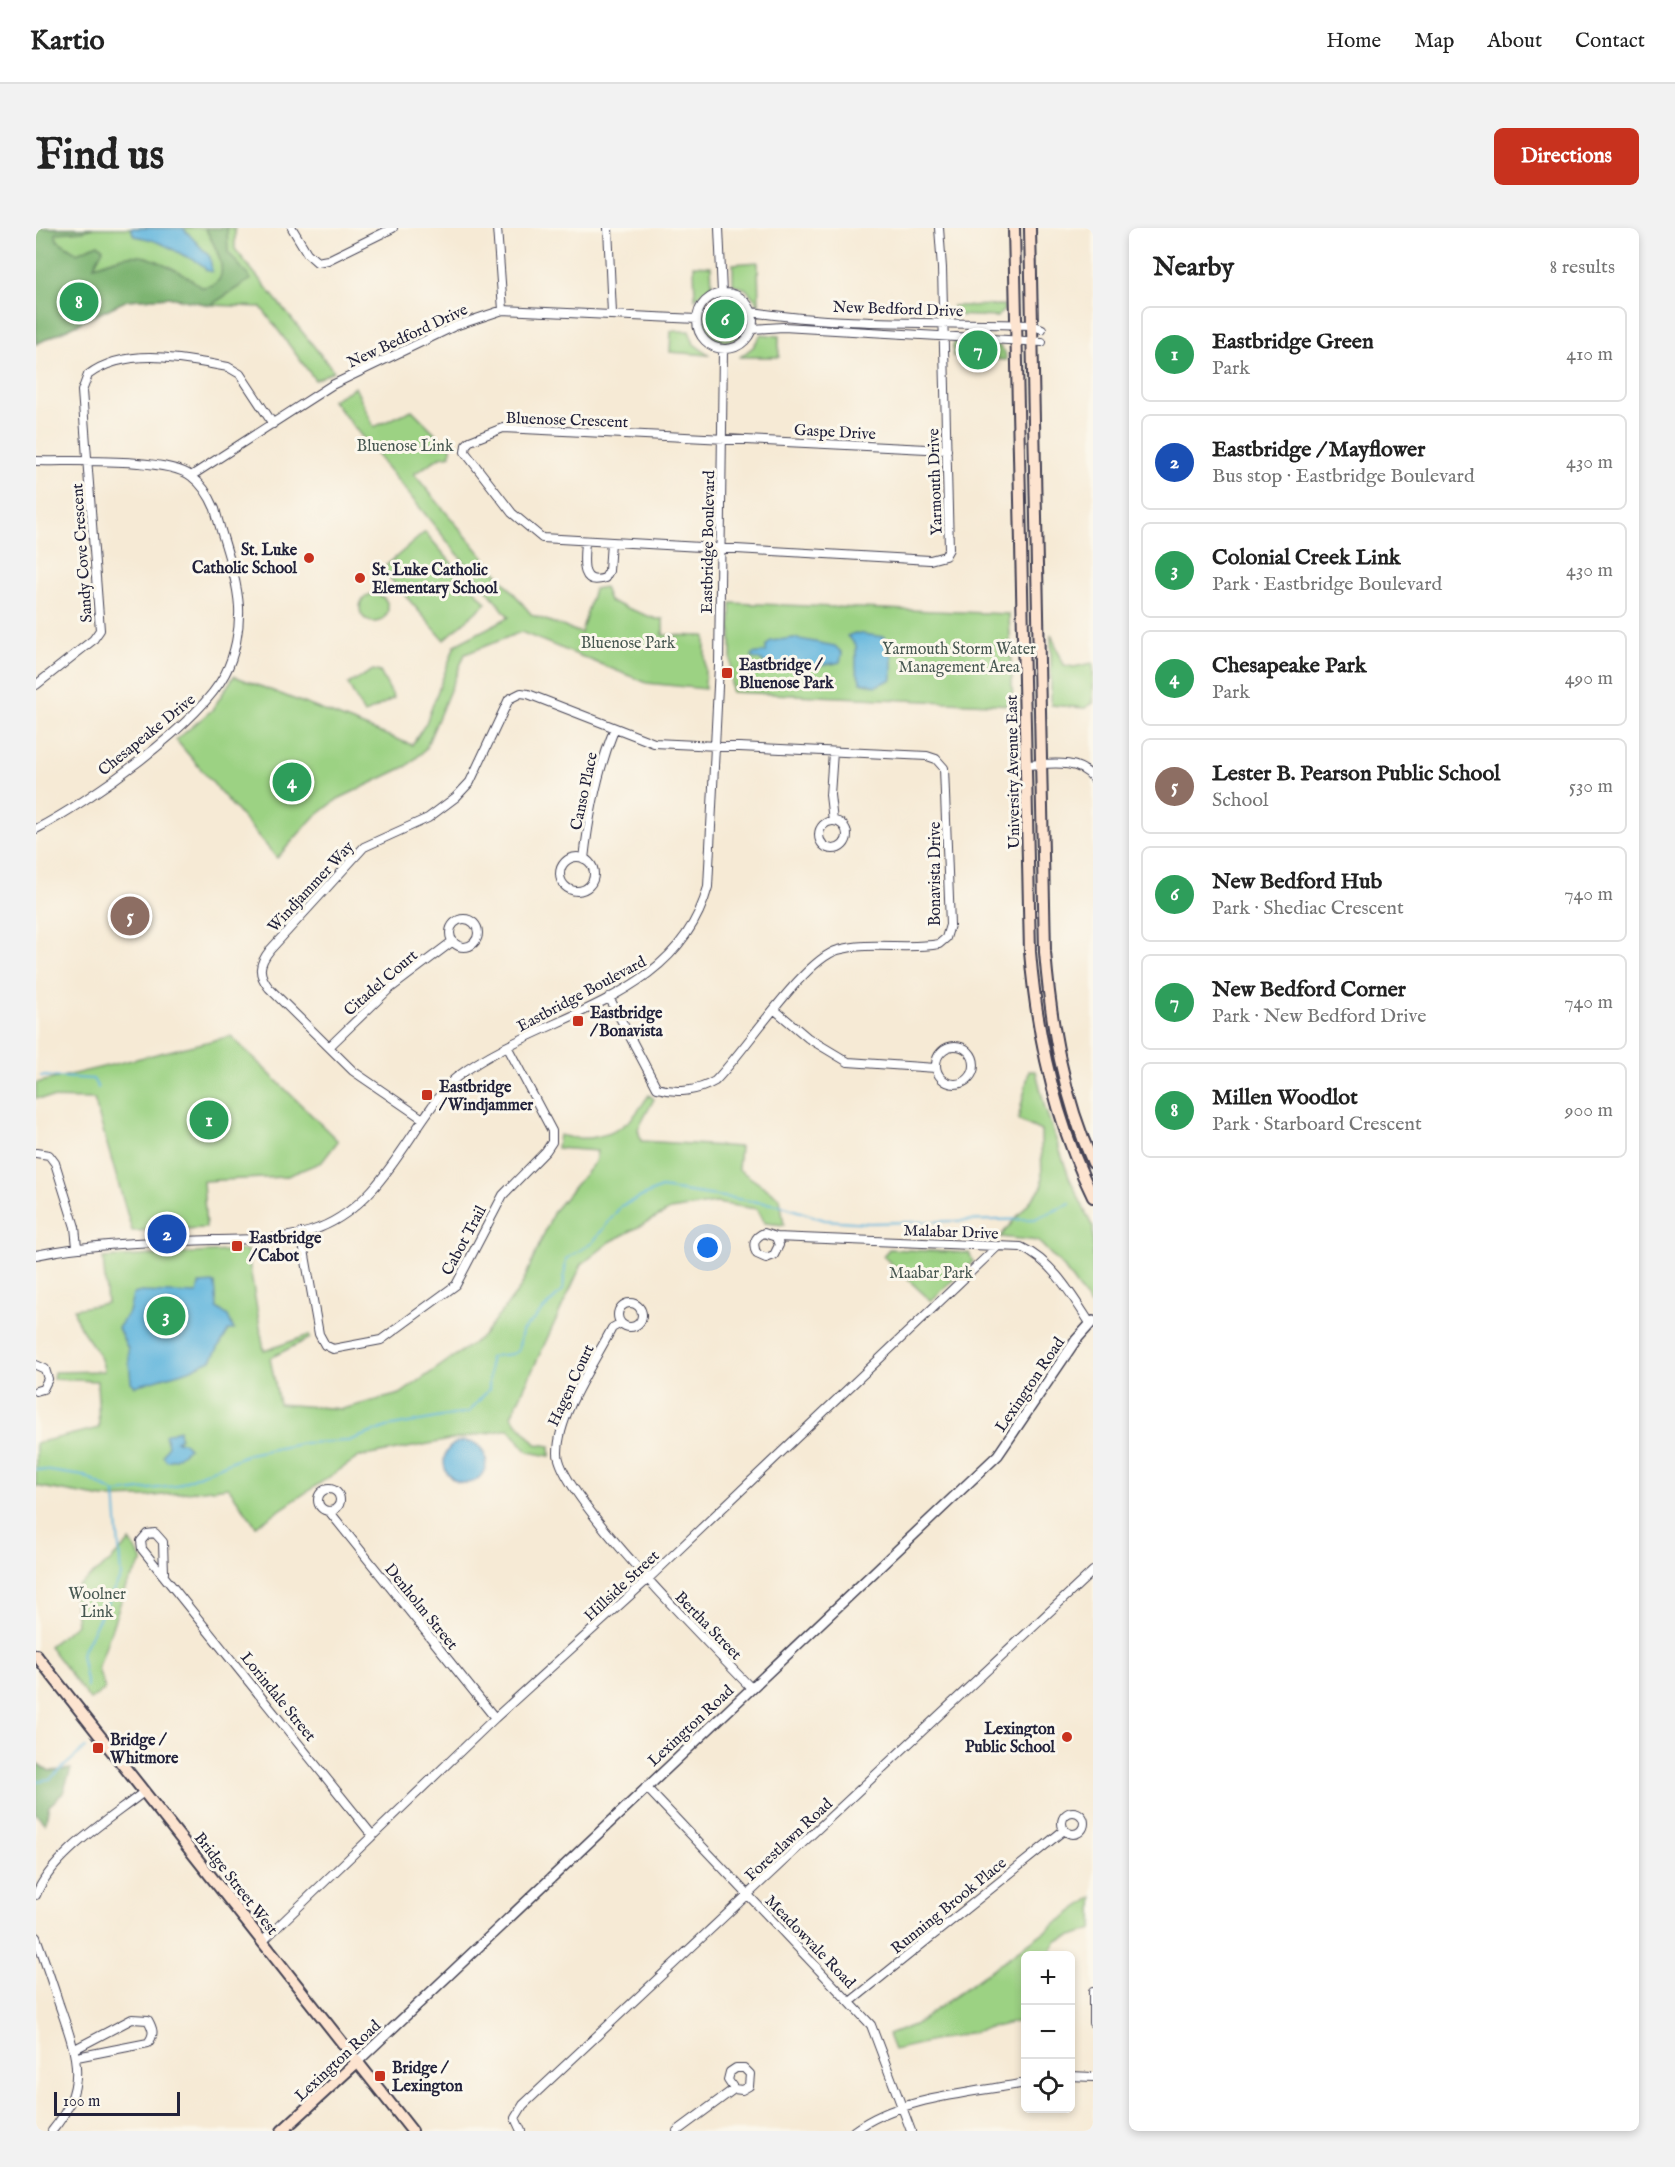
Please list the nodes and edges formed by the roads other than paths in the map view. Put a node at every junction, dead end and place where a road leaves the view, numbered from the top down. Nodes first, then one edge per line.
1 (292, 228) edge
2 (393, 228) edge
3 (497, 228) edge
4 (608, 228) edge
5 (719, 228) edge
6 (939, 228) edge
7 (1014, 228) edge
8 (1030, 228) edge
9 (722, 293) junction
10 (503, 310) junction
11 (752, 312) junction
12 (612, 314) junction
13 (697, 319) junction
14 (942, 324) junction
15 (1016, 324) junction
16 (1037, 327) junction
17 (753, 329) junction
18 (944, 338) junction
19 (1016, 342) junction
20 (1037, 342) junction
21 (723, 350) junction
22 (273, 424) junction
23 (722, 438) junction
24 (946, 450) junction
25 (36, 461) edge
26 (89, 462) junction
27 (191, 476) junction
28 (585, 542) junction
29 (610, 542) junction
30 (721, 548) junction
31 (36, 685) edge
32 (614, 730) junction
33 (715, 747) junction
34 (833, 752) junction
35 (1027, 765) junction
36 (1040, 765) junction
37 (1093, 778) edge
38 (833, 821) dead end
39 (36, 829) edge
40 (584, 859) junction
41 (453, 941) dead end
42 (609, 997) junction
43 (775, 1010) junction
44 (329, 1047) junction
45 (508, 1048) junction
46 (936, 1068) junction
47 (423, 1119) junction
48 (36, 1153) edge
49 (1093, 1163) edge
50 (1093, 1197) edge
51 (301, 1233) junction
52 (776, 1237) dead end
53 (77, 1247) junction
54 (997, 1247) junction
55 (36, 1255) edge
56 (1092, 1322) edge
57 (621, 1323) dead end
58 (36, 1365) edge
59 (36, 1390) edge
60 (329, 1511) dead end
61 (1093, 1571) edge
62 (164, 1573) junction
63 (647, 1580) junction
64 (36, 1655) edge
65 (751, 1688) junction
66 (495, 1718) junction
67 (646, 1787) junction
68 (144, 1791) junction
69 (1064, 1830) dead end
70 (372, 1835) junction
71 (36, 1895) edge
72 (748, 1895) junction
73 (36, 1937) edge
74 (263, 1941) junction
75 (1093, 1992) edge
76 (850, 2002) junction
77 (1093, 2023) edge
78 (76, 2053) junction
79 (357, 2062) junction
80 (1075, 2076) edge
81 (1093, 2077) edge
82 (1021, 2084) edge
83 (734, 2089) dead end
84 (901, 2107) junction
85 (52, 2131) edge
86 (282, 2131) edge
87 (412, 2131) edge
88 (521, 2131) edge
89 (677, 2131) edge
90 (854, 2131) edge
91 (911, 2131) edge

1 - 2 street
3 - 10 street
4 - 12 street
5 - 9 street
6 - 14 street, Yarmouth Drive
7 - 15 main road, University Avenue East
8 - 16 main road, University Avenue East
9 - 11 street
9 - 13 street
10 - 12 street, New Bedford Drive
10 - 22 street, New Bedford Drive
11 - 14 street, New Bedford Drive
11 - 17 street
12 - 13 street, New Bedford Drive
13 - 21 street
14 - 15 street, New Bedford Drive
14 - 18 street, Yarmouth Drive
15 - 16 street, New Bedford Drive
15 - 19 main road, University Avenue East
16 - 20 main road, University Avenue East
17 - 18 street, New Bedford Drive
17 - 21 street
18 - 19 street, New Bedford Drive
18 - 24 street, Yarmouth Drive
19 - 20 street, New Bedford Drive
19 - 35 main road, University Avenue East
20 - 36 main road, University Avenue East
21 - 23 street, Eastbridge Boulevard
22 - 26 street
22 - 27 street, New Bedford Drive
23 - 24 street, Gaspe Drive
23 - 28 street, Bluenose Crescent
23 - 30 street, Eastbridge Boulevard
24 - 30 street, Yarmouth Drive
25 - 26 street
26 - 27 street
26 - 31 street, Sandy Cove Crescent
27 - 39 street, Chesapeake Drive
28 - 29 street, Bluenose Crescent
28 - 29 street
29 - 30 street, Bluenose Crescent
30 - 33 street, Eastbridge Boulevard
32 - 33 street, Windjammer Way
32 - 40 street, Canso Place
32 - 44 street, Windjammer Way
33 - 34 street, Bonavista Drive
33 - 42 street, Eastbridge Boulevard
34 - 38 street
34 - 43 street, Bonavista Drive
35 - 36 street
35 - 50 main road, University Avenue East
36 - 37 street
36 - 49 main road, University Avenue East
40 - 40 street, Canso Place
41 - 44 street, Citadel Court
42 - 43 street, Bonavista Drive
42 - 45 street, Eastbridge Boulevard
43 - 46 street
44 - 47 street, Windjammer Way
45 - 47 street, Eastbridge Boulevard
45 - 51 street, Cabot Trail
46 - 46 street
47 - 51 street, Eastbridge Boulevard
48 - 53 street
51 - 53 street, Eastbridge Boulevard
52 - 54 street, Malabar Drive
53 - 55 street, Eastbridge Boulevard
54 - 56 street, Malabar Drive
54 - 63 street, Hillside Street
56 - 65 street, Lexington Road
57 - 63 street, Hagen Court
58 - 59 street
60 - 66 street, Denholm Street
61 - 72 street, Forestlawn Road
62 - 62 street, Lorindale Street
62 - 70 street, Lorindale Street
63 - 65 street, Bertha Street
63 - 66 street, Hillside Street
64 - 68 main road, Bridge Street West
65 - 67 street, Lexington Road
66 - 70 street, Hillside Street
67 - 72 street, Meadowvale Road
67 - 79 street, Lexington Road
68 - 71 street
68 - 74 main road, Bridge Street West
69 - 76 street, Running Brook Place
70 - 74 street, Hillside Street
72 - 76 street, Meadowvale Road
72 - 88 street, Forestlawn Road
73 - 78 street
74 - 79 main road, Bridge Street West
75 - 77 street
76 - 84 street, Meadowvale Road
78 - 78 street
78 - 85 street
79 - 86 main road, Lexington Road
79 - 87 main road, Bridge Street West
80 - 81 street
82 - 84 street
83 - 89 street
84 - 90 street
84 - 91 street, Meadowvale Road

